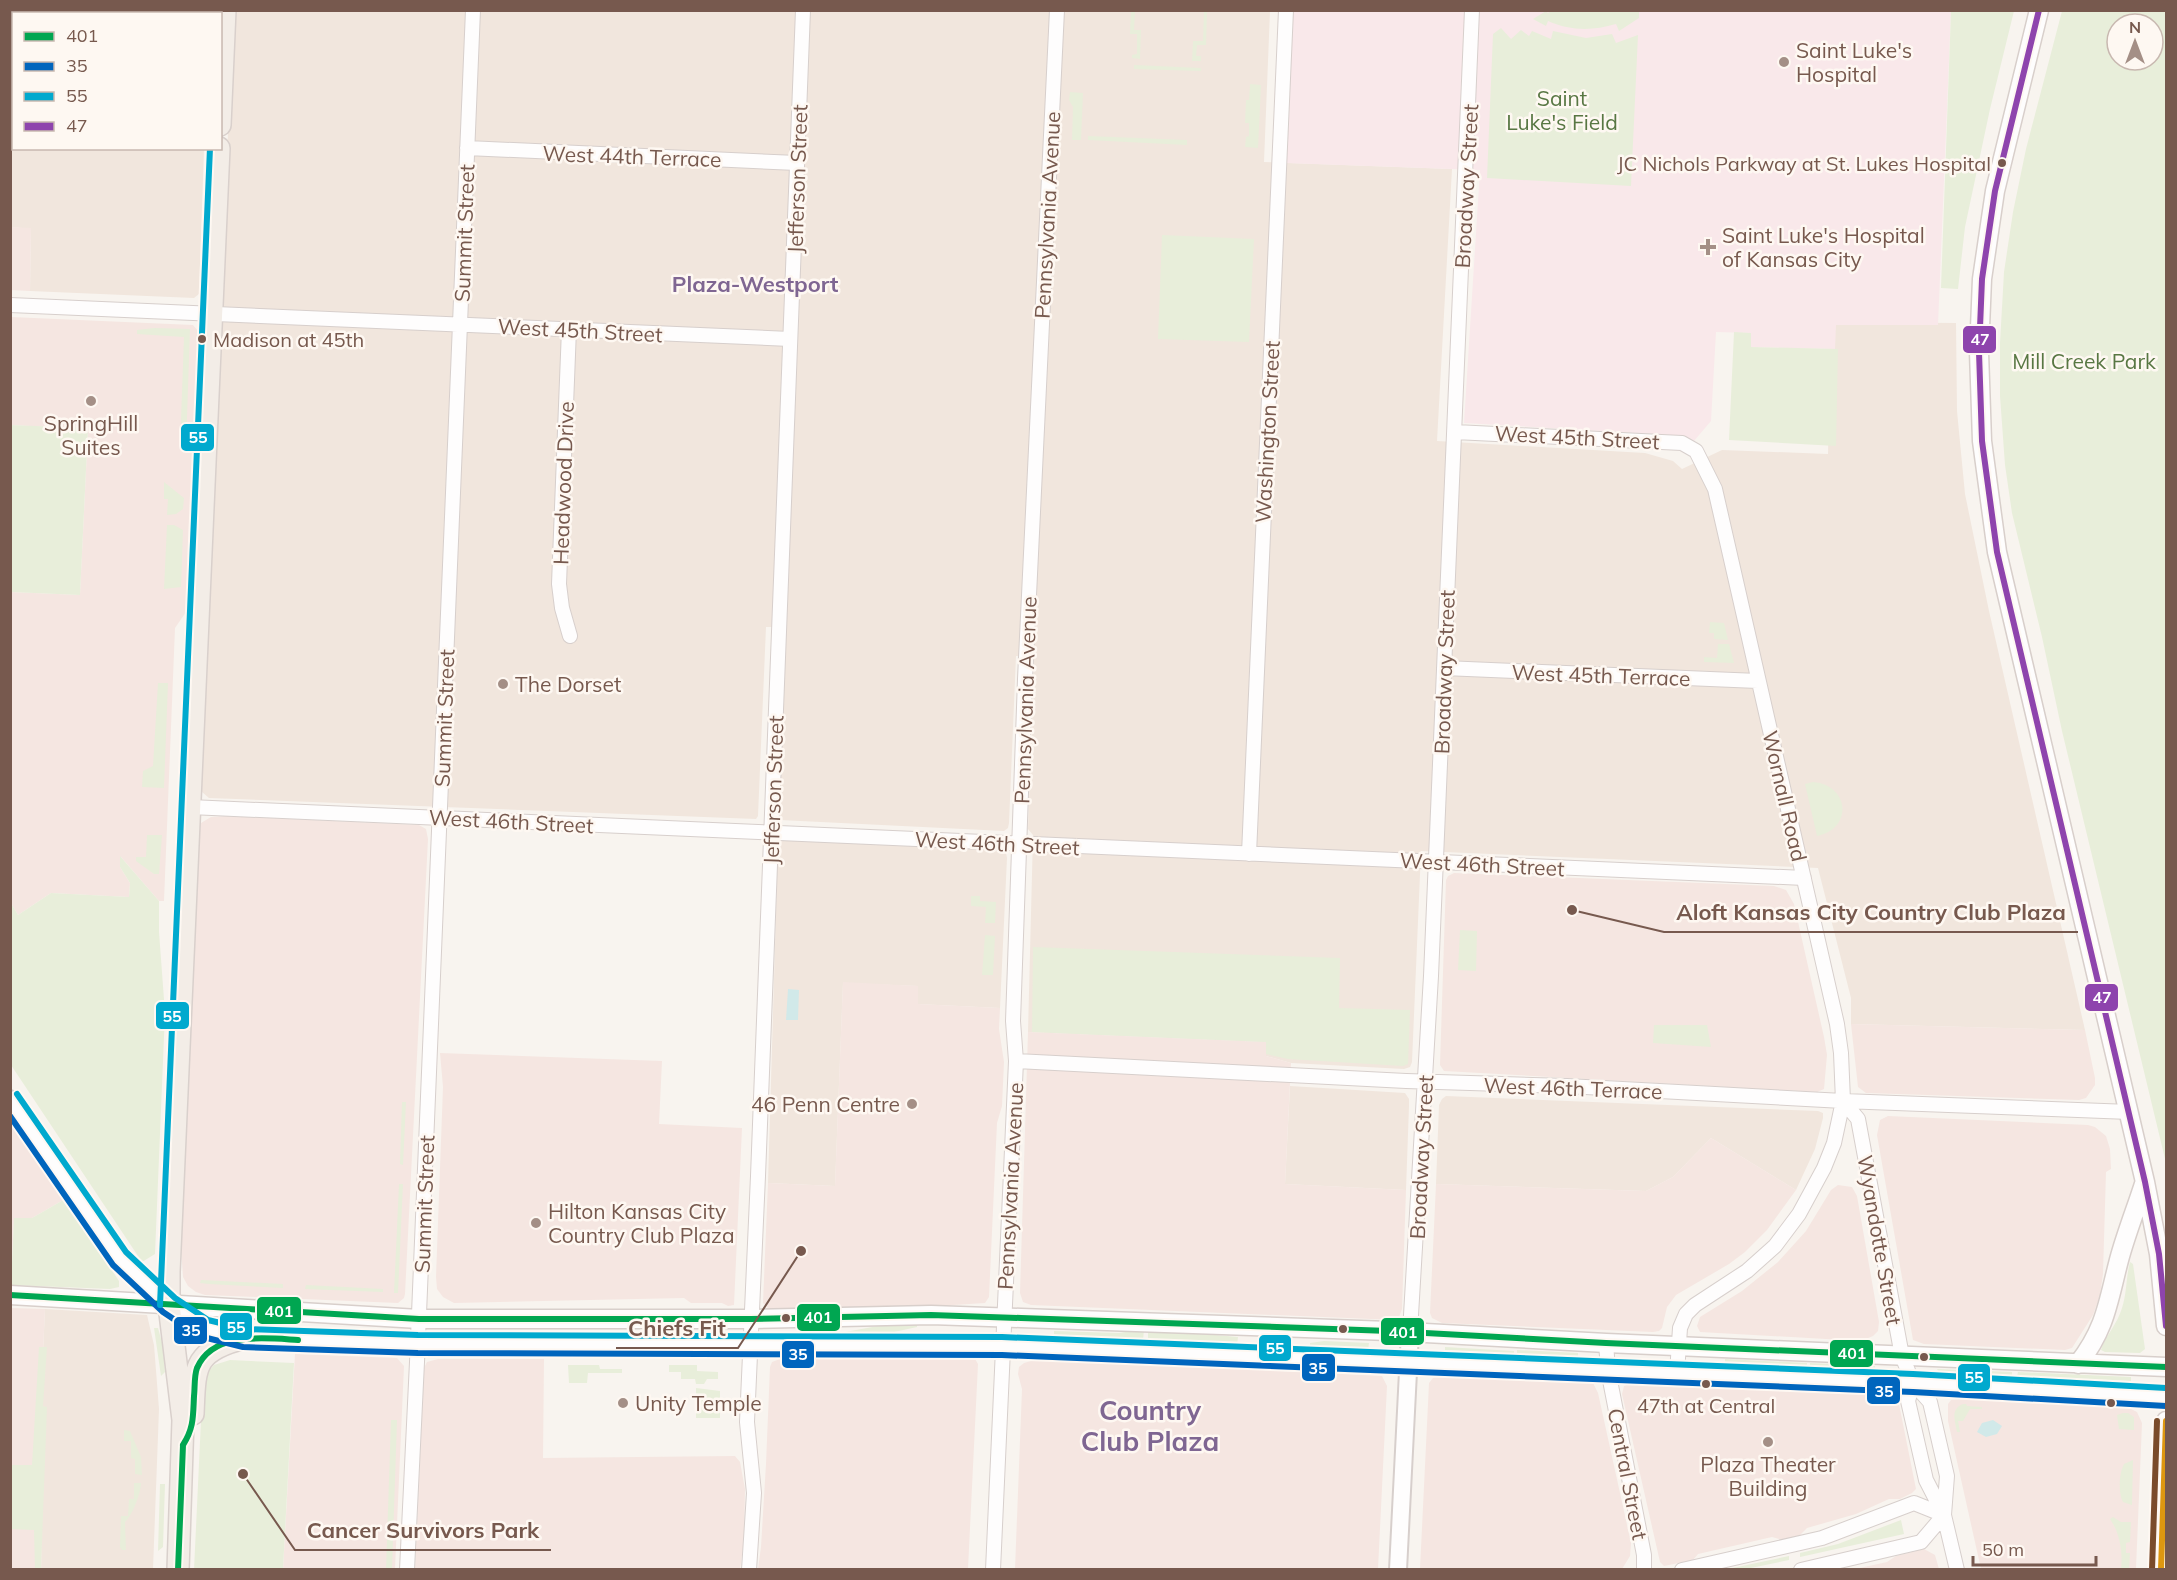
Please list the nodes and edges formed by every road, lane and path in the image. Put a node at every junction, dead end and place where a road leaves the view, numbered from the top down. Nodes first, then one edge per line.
1 (225, 10) edge
2 (473, 10) edge
3 (803, 10) edge
4 (1057, 10) edge
5 (1286, 10) edge
6 (1472, 10) edge
7 (2039, 10) edge
8 (222, 79) edge
9 (467, 148) junction
10 (219, 150) edge
11 (797, 163) junction
12 (10, 305) edge
13 (213, 313) junction
14 (460, 324) junction
15 (569, 329) junction
16 (790, 339) junction
17 (1455, 432) junction
18 (1696, 452) joint
19 (570, 636) dead end
20 (1444, 668) junction
21 (1758, 681) junction
22 (190, 807) junction
23 (440, 818) junction
24 (771, 833) junction
25 (1019, 843) junction
26 (1249, 854) junction
27 (1436, 861) junction
28 (1804, 878) junction
29 (1016, 1061) junction
30 (1425, 1082) junction
31 (10, 1099) edge
32 (1843, 1101) junction
33 (2130, 1112) junction
34 (2145, 1182) junction
35 (10, 1295) edge
36 (169, 1305) junction
37 (1004, 1317) junction
38 (419, 1319) junction
39 (751, 1319) junction
40 (2166, 1326) edge
41 (1268, 1327) junction
42 (1319, 1329) junction
43 (1410, 1332) junction
44 (244, 1338) junction
45 (1606, 1343) junction
46 (418, 1344) junction
47 (749, 1345) junction
48 (1002, 1346) junction
49 (1679, 1346) junction
50 (1230, 1355) junction
51 (1902, 1356) junction
52 (1281, 1357) junction
53 (1408, 1362) junction
54 (2078, 1364) junction
55 (2166, 1367) edge
56 (1608, 1370) junction
57 (1677, 1373) junction
58 (1913, 1383) junction
59 (2166, 1397) edge
60 (2166, 1421) edge
61 (183, 1444) junction
62 (1944, 1515) junction
63 (178, 1569) edge
64 (407, 1569) edge
65 (749, 1569) edge
66 (993, 1569) edge
67 (1398, 1569) edge
68 (1644, 1569) edge
69 (1682, 1569) edge
70 (1801, 1569) edge
71 (1957, 1569) edge
72 (2161, 1569) edge

1 - 8 main road
2 - 9 street, Summit Street
3 - 11 street, Jefferson Street
4 - 25 street, Pennsylvania Avenue
5 - 26 street, Washington Street
6 - 17 street, Broadway Street
7 - 33 main road
9 - 11 street, West 44th Terrace
9 - 14 street, Summit Street
10 - 13 main road
11 - 16 street, Jefferson Street
12 - 13 street, West 45th Street
13 - 14 street, West 45th Street
13 - 22 main road
14 - 15 street, West 45th Street
14 - 23 street, Summit Street
15 - 16 street, West 45th Street
15 - 19 street, Headwood Drive
16 - 24 street, Jefferson Street
17 - 18 street, West 45th Street
17 - 20 street, Broadway Street
18 - 21 street, Wornall Road
20 - 21 street, West 45th Terrace
20 - 27 street, Broadway Street
21 - 28 street, Wornall Road
22 - 23 street, West 46th Street
22 - 36 main road
23 - 24 street, West 46th Street
23 - 38 street, Summit Street
24 - 25 street, West 46th Street
24 - 39 street, Jefferson Street
25 - 26 street, West 46th Street
25 - 29 street, Pennsylvania Avenue
26 - 27 street, West 46th Street
27 - 28 street, West 46th Street
27 - 30 street, Broadway Street
28 - 32 street, Wornall Road
29 - 30 street, West 46th Terrace
29 - 37 street, Pennsylvania Avenue
30 - 32 street, West 46th Terrace
30 - 43 street, Broadway Street
31 - 36 street
32 - 33 street, West 46th Terrace
32 - 49 street, Wornall Road
32 - 51 street, Wyandotte Street
33 - 34 main road
34 - 40 main road
34 - 54 main road
35 - 36 main road
36 - 38 main road
36 - 44 main road
36 - 61 main road
37 - 39 main road
37 - 41 main road
37 - 48 street, Pennsylvania Avenue
38 - 39 main road
38 - 46 street, Summit Street
39 - 47 street, Jefferson Street
41 - 42 main road
41 - 50 main road
42 - 43 main road
42 - 52 main road
43 - 45 main road
43 - 53 street
44 - 46 main road
44 - 61 main road
45 - 49 main road
45 - 56 street, Central Street
46 - 47 main road
46 - 64 street, Summit Street
47 - 48 main road
47 - 65 street, Jefferson Street
48 - 50 main road
48 - 66 street, Pennsylvania Avenue
49 - 51 main road
49 - 57 street, Wornall Road
50 - 52 main road
51 - 54 main road
51 - 58 street, Wyandotte Street
52 - 53 main road
53 - 56 main road
53 - 67 street
54 - 55 main road
56 - 57 main road
56 - 68 street, Central Street
57 - 58 main road
58 - 59 main road
58 - 62 street, Wyandotte Street
58 - 62 street, Wyandotte Street
60 - 72 main road
61 - 63 main road
62 - 69 street
62 - 70 street
62 - 71 street, Wyandotte Street

